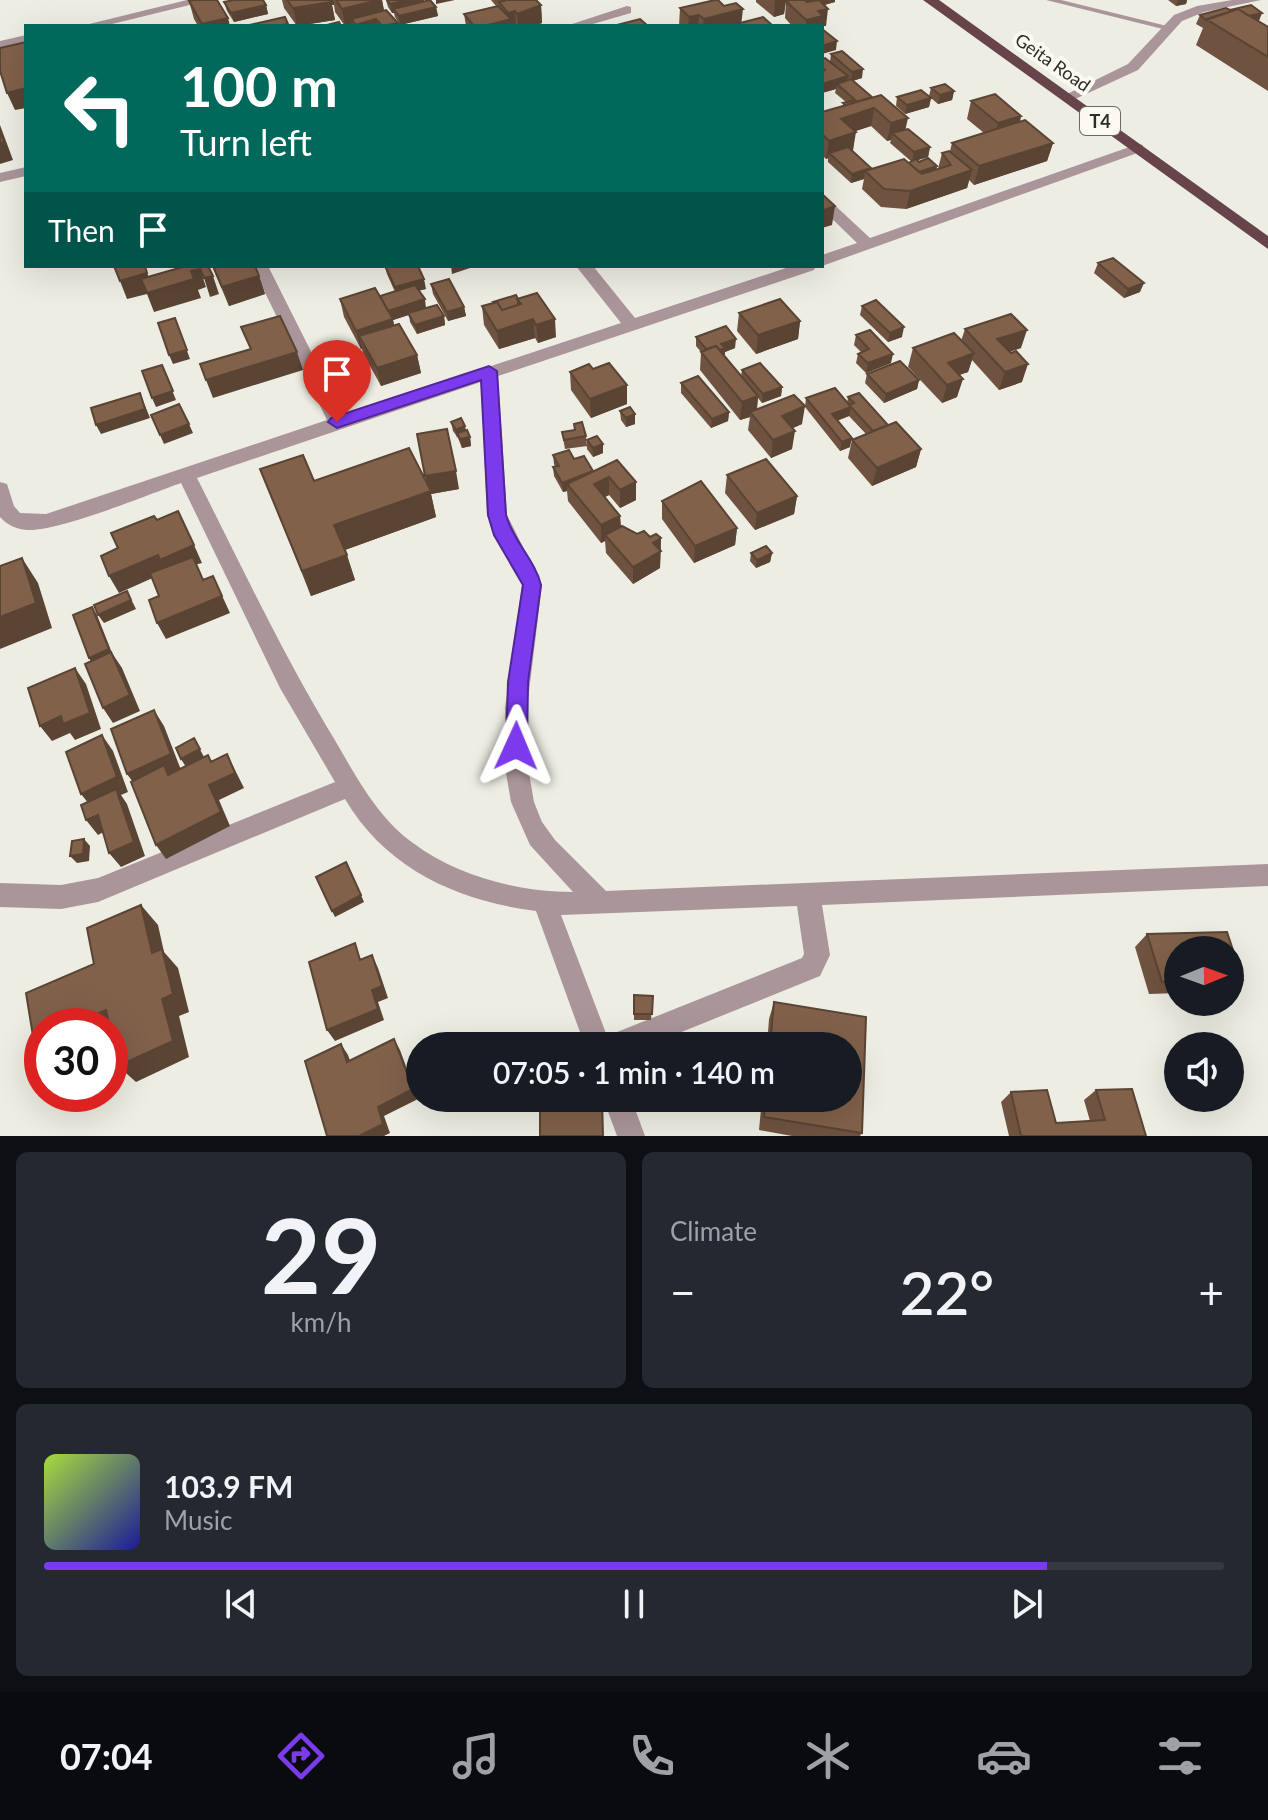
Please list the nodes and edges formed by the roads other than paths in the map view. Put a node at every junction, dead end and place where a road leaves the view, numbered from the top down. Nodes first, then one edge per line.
1 (204, 0) edge
2 (930, 0) edge
3 (1050, 0) edge
4 (1255, 0) edge
5 (627, 9) edge
6 (133, 21) edge
7 (105, 24) edge
8 (578, 24) edge
9 (1167, 27) junction
10 (24, 39) edge
11 (0, 45) edge
12 (1068, 97) junction
13 (1138, 148) junction
14 (24, 172) edge
15 (0, 178) edge
16 (824, 203) edge
17 (1268, 244) edge
18 (869, 246) junction
19 (824, 260) edge
20 (261, 268) edge
21 (586, 268) edge
22 (802, 268) edge
23 (631, 324) junction
24 (489, 371) junction
25 (337, 422) junction
26 (187, 476) junction
27 (0, 489) edge
28 (350, 786) junction
29 (1268, 875) edge
30 (0, 895) edge
31 (808, 895) junction
32 (544, 901) junction
33 (602, 903) junction
34 (593, 1032) edge
35 (649, 1032) edge
36 (622, 1112) edge
37 (631, 1136) edge

1 - 6 street
2 - 12 highway, Geita Road / T4
3 - 9 lane
4 - 9 street
5 - 8 street
6 - 7 street
9 - 12 street
10 - 11 street
12 - 13 highway, Geita Road / T4
13 - 17 highway, Geita Road / T4
13 - 18 street
14 - 15 street
16 - 18 street
18 - 19 street
20 - 25 street
21 - 23 street
22 - 23 street
23 - 24 street
24 - 25 street
24 - 33 street
25 - 26 street
26 - 27 street
26 - 28 street
28 - 30 street
28 - 32 street
29 - 31 street
31 - 33 street
31 - 35 street
32 - 33 street
32 - 34 street
36 - 37 street

